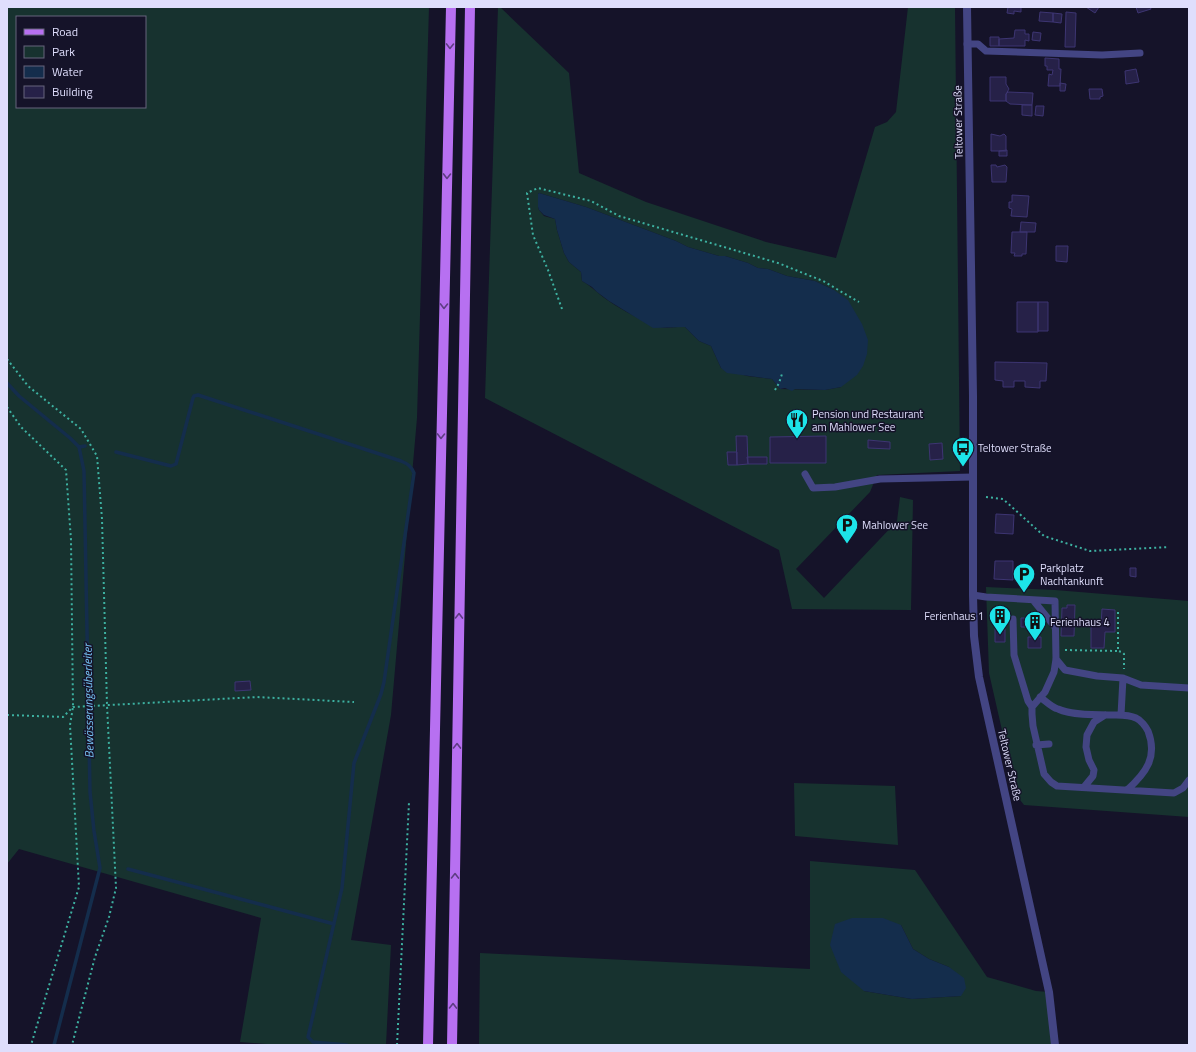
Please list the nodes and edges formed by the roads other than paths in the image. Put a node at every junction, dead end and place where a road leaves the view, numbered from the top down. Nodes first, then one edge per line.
1 (451, 7) edge
2 (470, 7) edge
3 (967, 7) edge
4 (967, 44) junction
5 (1140, 52) dead end
6 (805, 474) dead end
7 (973, 477) junction
8 (973, 595) junction
9 (1033, 600) junction
10 (1013, 619) dead end
11 (1055, 627) junction
12 (1056, 659) junction
13 (1123, 678) junction
14 (1189, 688) edge
15 (1040, 697) junction
16 (1032, 707) junction
17 (1104, 715) junction
18 (1121, 715) junction
19 (1049, 744) dead end
20 (1036, 745) junction
21 (1189, 780) edge
22 (1084, 787) junction
23 (1127, 790) junction
24 (428, 1045) edge
25 (452, 1045) edge
26 (1055, 1045) edge

1 -> 24 main road
25 -> 2 main road
3 - 4 street, Teltower Straße
4 - 5 lane
4 - 7 street, Teltower Straße
6 - 7 lane
7 - 8 street, Teltower Straße
8 - 9 lane
8 - 26 street, Teltower Straße
9 - 11 lane
9 - 11 lane
10 - 16 lane
11 - 12 lane
12 - 13 lane
12 - 15 lane
13 - 14 lane
13 - 18 lane
15 - 16 lane
15 - 17 lane
16 - 20 lane
17 - 18 lane
17 - 22 lane
18 - 23 lane
19 - 20 lane
20 - 22 lane
21 - 23 lane
22 - 23 lane

